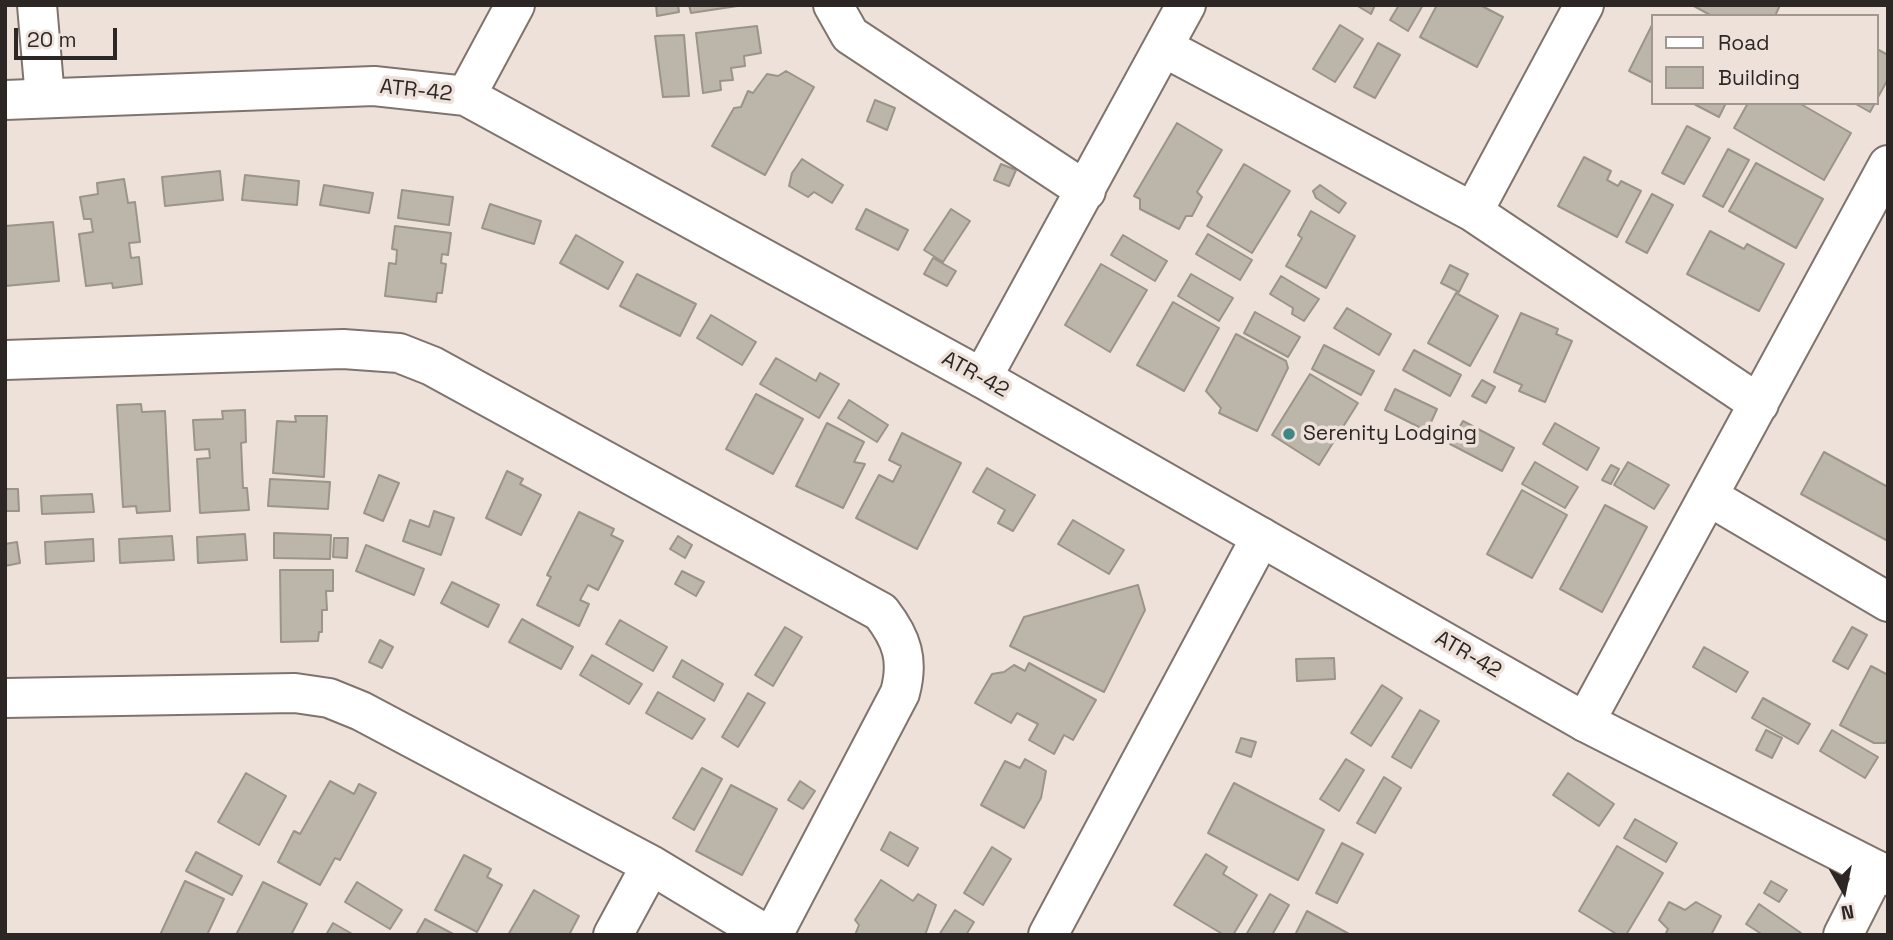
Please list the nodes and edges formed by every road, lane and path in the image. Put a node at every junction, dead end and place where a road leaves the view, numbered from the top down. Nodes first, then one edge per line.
1 (37, 5) edge
2 (515, 5) edge
3 (833, 5) edge
4 (1186, 5) edge
5 (1584, 5) edge
6 (1163, 47) junction
7 (466, 96) junction
8 (44, 98) junction
9 (5, 100) edge
10 (1888, 165) edge
11 (1086, 191) junction
12 (1473, 212) junction
13 (5, 360) edge
14 (982, 378) junction
15 (1759, 404) junction
16 (1708, 496) junction
17 (1261, 537) junction
18 (1888, 602) edge
19 (5, 698) edge
20 (1586, 722) junction
21 (651, 865) junction
22 (1882, 873) edge
23 (613, 935) edge
24 (767, 935) edge
25 (773, 935) edge
26 (1048, 935) edge
27 (1843, 935) edge

1 - 8 street
2 - 7 street
3 - 11 street
4 - 6 street
5 - 12 street
6 - 11 street
6 - 12 street
7 - 8 street, ATR-42
7 - 14 street, ATR-42
8 - 9 street, ATR-42
10 - 15 street
11 - 14 street
12 - 15 street
13 - 25 street
14 - 17 street, ATR-42
15 - 16 street
16 - 18 street
16 - 20 street
17 - 20 street, ATR-42
17 - 26 street
19 - 21 street
20 - 22 street, ATR-42
21 - 23 street
21 - 24 street
22 - 27 street

